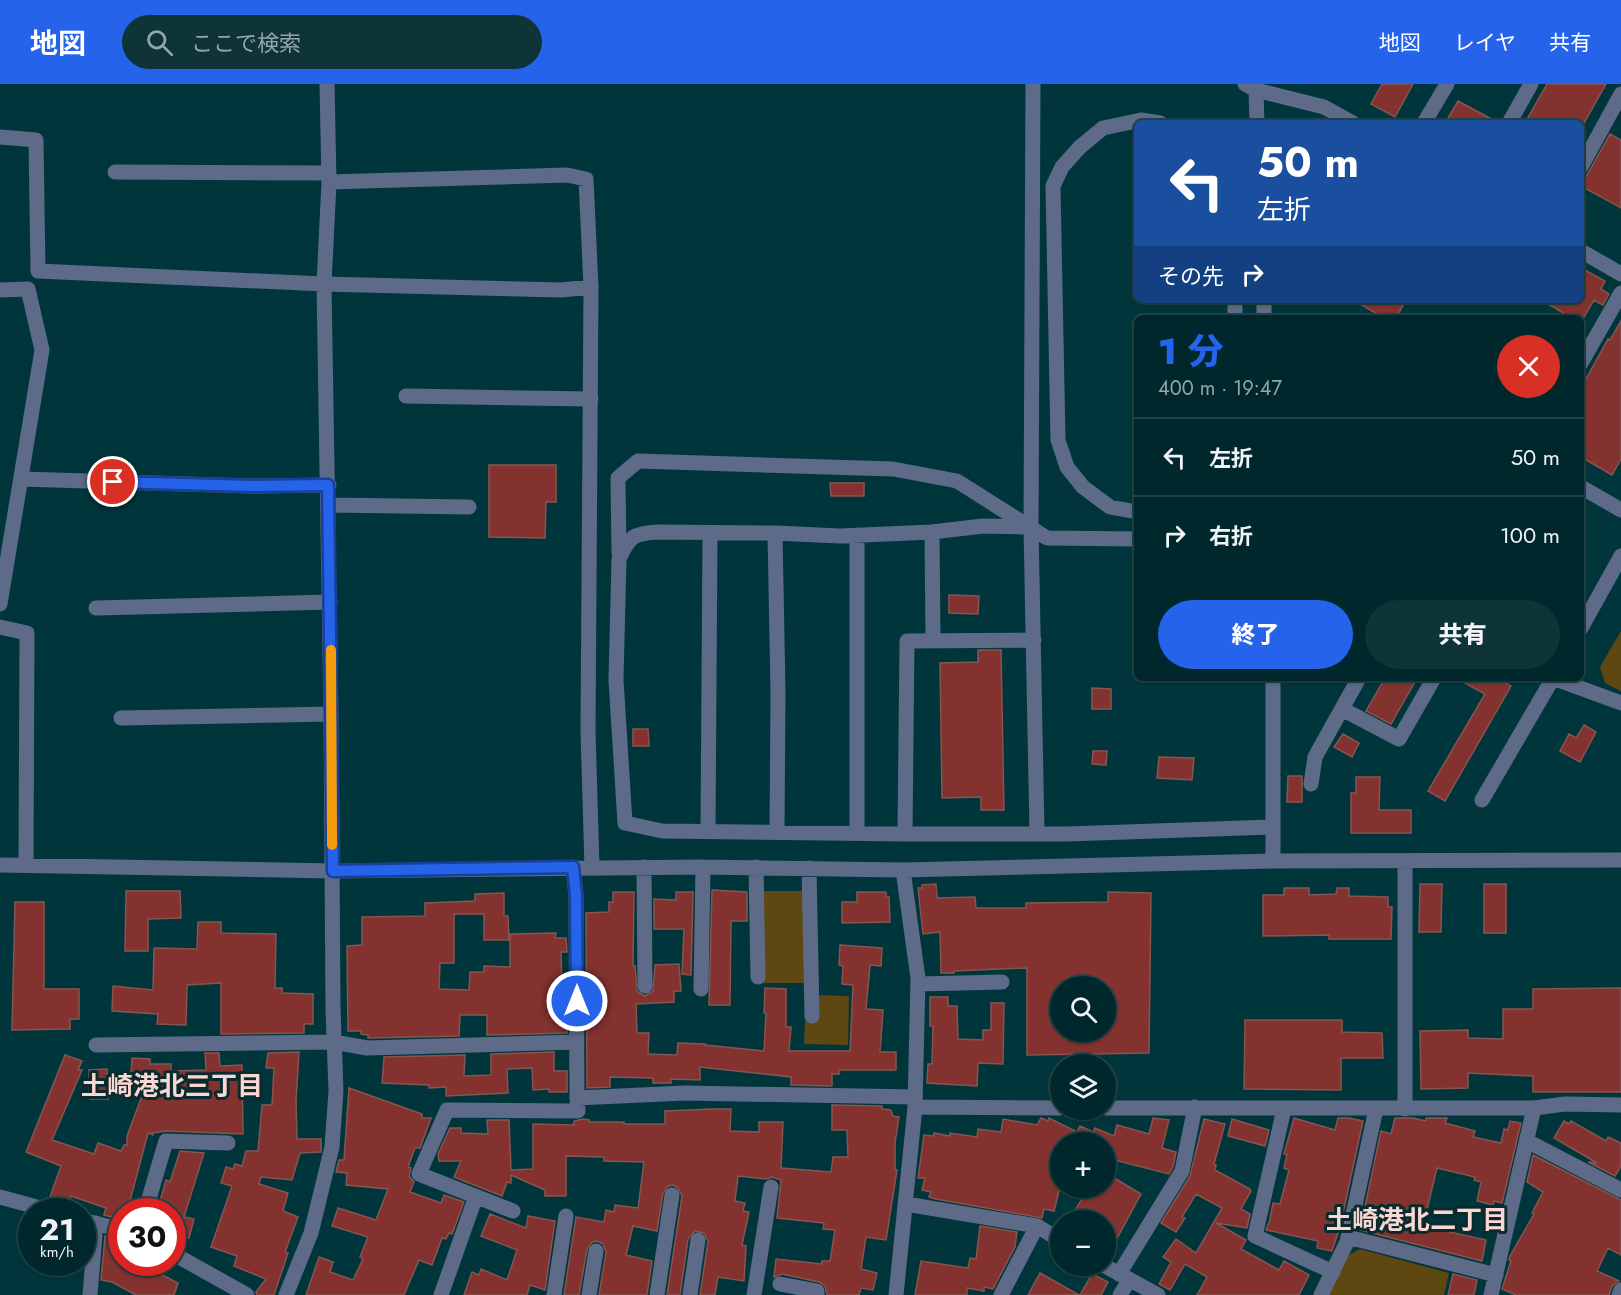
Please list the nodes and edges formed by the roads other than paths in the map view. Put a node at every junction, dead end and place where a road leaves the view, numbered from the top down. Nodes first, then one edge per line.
1 (327, 84) edge
2 (1033, 84) edge
3 (1447, 84) edge
4 (1531, 84) edge
5 (1250, 87) edge
6 (1621, 94) edge
7 (1256, 120) edge
8 (1348, 120) edge
9 (1426, 120) edge
10 (1511, 120) edge
11 (1134, 121) edge
12 (0, 137) edge
13 (1584, 162) edge
14 (115, 172) dead end
15 (329, 177) junction
16 (1584, 253) edge
17 (1621, 274) edge
18 (324, 284) junction
19 (591, 287) junction
20 (0, 290) edge
21 (1621, 293) edge
22 (1584, 358) edge
23 (406, 396) dead end
24 (591, 399) junction
25 (21, 479) junction
26 (328, 485) junction
27 (1584, 488) edge
28 (329, 505) junction
29 (469, 507) dead end
30 (1621, 510) edge
31 (1134, 512) edge
32 (1031, 527) junction
33 (932, 532) junction
34 (710, 533) junction
35 (775, 533) junction
36 (857, 535) junction
37 (1134, 539) edge
38 (1621, 556) edge
39 (619, 559) junction
40 (330, 602) junction
41 (0, 604) edge
42 (96, 608) dead end
43 (1584, 623) edge
44 (0, 627) edge
45 (933, 640) junction
46 (1034, 640) junction
47 (1273, 681) edge
48 (1357, 681) edge
49 (1432, 681) edge
50 (1551, 681) edge
51 (1561, 681) edge
52 (1621, 704) edge
53 (1342, 709) junction
54 (332, 714) junction
55 (121, 718) dead end
56 (1311, 784) dead end
57 (1482, 800) dead end
58 (1273, 826) junction
59 (708, 831) junction
60 (777, 832) junction
61 (1037, 832) junction
62 (857, 833) junction
63 (905, 834) junction
64 (1621, 860) edge
65 (1273, 861) junction
66 (1406, 861) junction
67 (26, 865) junction
68 (0, 866) edge
69 (573, 867) junction
70 (592, 867) junction
71 (644, 867) junction
72 (703, 867) junction
73 (756, 867) junction
74 (809, 868) junction
75 (903, 870) junction
76 (333, 871) junction
77 (758, 977) dead end
78 (1002, 982) dead end
79 (918, 984) junction
80 (645, 986) dead end
81 (701, 989) dead end
82 (812, 1016) dead end
83 (334, 1042) junction
84 (577, 1042) junction
85 (96, 1046) dead end
86 (577, 1098) junction
87 (915, 1102) junction
88 (1621, 1105) edge
89 (1195, 1107) junction
90 (1050, 1108) edge
91 (1116, 1108) edge
92 (1284, 1108) junction
93 (1534, 1108) junction
94 (1376, 1109) junction
95 (1406, 1109) junction
96 (1527, 1141) junction
97 (228, 1143) dead end
98 (771, 1187) dead end
99 (1621, 1190) edge
100 (672, 1194) dead end
101 (476, 1196) junction
102 (0, 1197) edge
103 (149, 1198) edge
104 (18, 1202) edge
105 (906, 1204) junction
106 (513, 1211) dead end
107 (566, 1216) dead end
108 (1036, 1226) junction
109 (1050, 1234) edge
110 (1348, 1237) junction
111 (698, 1240) dead end
112 (596, 1251) dead end
113 (186, 1261) edge
114 (1116, 1272) edge
115 (1333, 1272) junction
116 (1496, 1275) junction
117 (90, 1276) edge
118 (1124, 1277) junction
119 (780, 1284) dead end
120 (1621, 1290) edge
121 (90, 1295) edge
122 (248, 1295) edge
123 (286, 1295) edge
124 (441, 1295) edge
125 (554, 1295) edge
126 (589, 1295) edge
127 (657, 1295) edge
128 (690, 1295) edge
129 (753, 1295) edge
130 (817, 1295) edge
131 (896, 1295) edge
132 (1001, 1295) edge
133 (1120, 1295) edge
134 (1158, 1295) edge
135 (1321, 1295) edge
136 (1491, 1295) edge
137 (1618, 1295) edge

1 - 15 street
2 - 32 street
3 - 9 street
4 - 10 street
5 - 7 street
5 - 8 street
6 - 13 street
11 - 31 street
12 - 18 street
14 - 15 street
15 - 18 street
15 - 19 street
16 - 17 street
18 - 19 street
18 - 26 street
19 - 24 street
20 - 25 street
21 - 22 street
23 - 24 street
24 - 70 street
25 - 26 street
25 - 41 street
26 - 28 street
27 - 30 street
28 - 29 street
28 - 40 street
32 - 33 street
32 - 37 street
32 - 39 street
32 - 46 street
33 - 36 street
33 - 45 street
34 - 35 street
34 - 39 street
34 - 59 street
35 - 36 street
35 - 60 street
36 - 62 street
38 - 43 street
39 - 59 street
40 - 42 street
40 - 54 street
44 - 67 street
45 - 46 street
45 - 63 street
46 - 61 street
47 - 58 street
48 - 53 street
49 - 53 street
50 - 57 street
51 - 52 street
53 - 56 street
54 - 55 street
54 - 76 street
58 - 61 street
58 - 65 street
59 - 60 street
60 - 62 street
61 - 63 street
62 - 63 street
64 - 66 street
65 - 66 street
65 - 75 street
66 - 95 street
67 - 68 street
67 - 76 street
69 - 70 street
69 - 76 street
69 - 84 street
70 - 71 street
71 - 72 street
71 - 80 street
72 - 73 street
72 - 81 street
73 - 74 street
73 - 77 street
74 - 75 street
74 - 82 street
75 - 79 street
76 - 83 street
78 - 79 street
79 - 87 street
83 - 84 street
83 - 85 street
83 - 123 street
84 - 86 street
86 - 87 street
86 - 101 street
87 - 90 street
87 - 105 street
88 - 93 street
89 - 91 street
89 - 92 street
89 - 118 street
92 - 94 street
92 - 115 street
93 - 95 street
93 - 96 street
94 - 95 street
94 - 110 street
96 - 99 street
96 - 116 street
97 - 103 street
98 - 129 street
100 - 127 street
101 - 106 street
101 - 124 street
102 - 104 street
105 - 108 street
105 - 131 street
107 - 125 street
108 - 109 street
108 - 132 street
110 - 115 street
110 - 116 street
111 - 128 street
112 - 126 street
113 - 122 street
114 - 118 street
115 - 135 street
116 - 136 street
117 - 121 street
118 - 133 street
118 - 134 street
119 - 130 street
120 - 137 street

